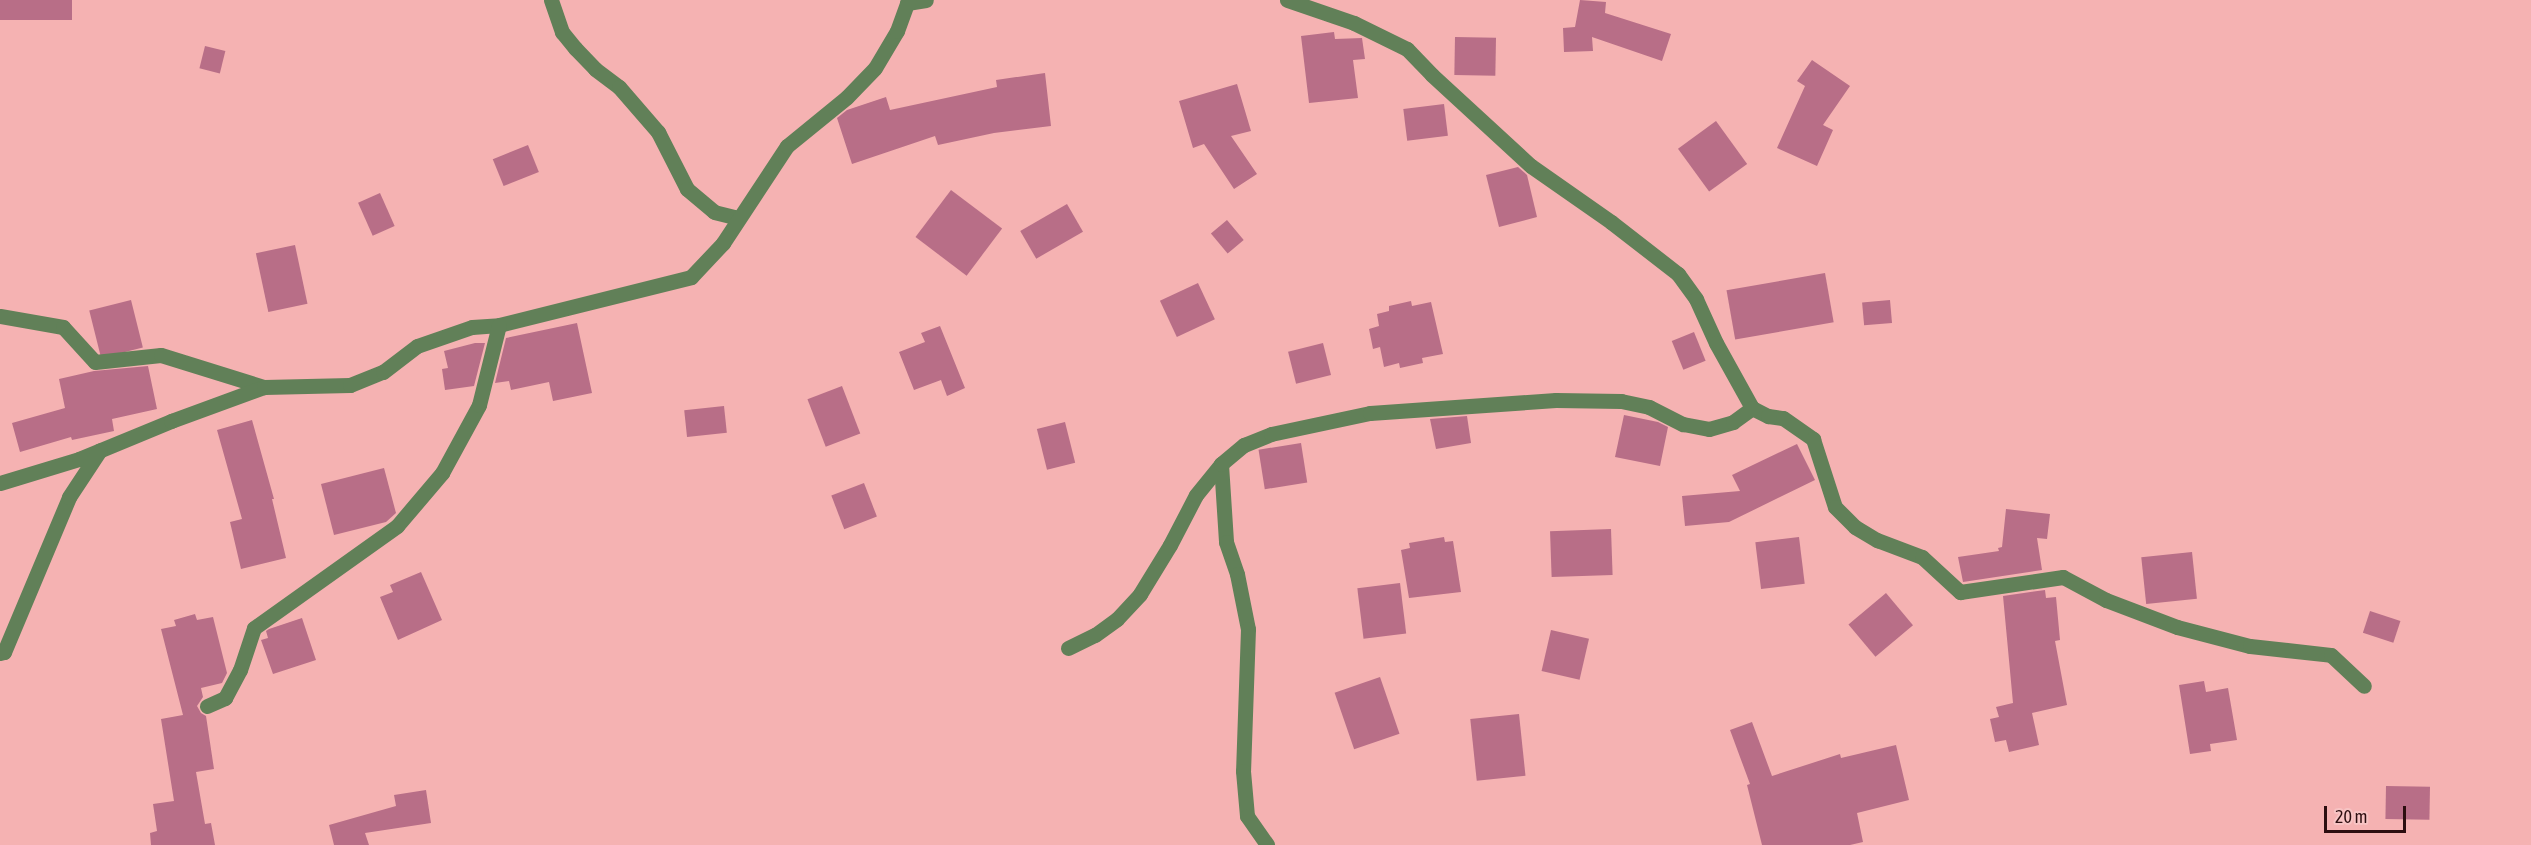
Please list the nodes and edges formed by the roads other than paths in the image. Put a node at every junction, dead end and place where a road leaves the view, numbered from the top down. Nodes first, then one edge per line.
1 (551, 0) edge
2 (926, 0) edge
3 (1287, 0) edge
4 (908, 1) edge
5 (738, 218) junction
6 (0, 316) edge
7 (499, 325) junction
8 (264, 387) junction
9 (1752, 408) junction
10 (100, 450) junction
11 (1221, 464) junction
12 (0, 483) edge
13 (1068, 648) dead end
14 (0, 654) edge
15 (2364, 686) dead end
16 (207, 706) dead end
17 (1267, 845) edge

1 - 5 street
2 - 4 street
3 - 9 street
4 - 5 street
5 - 7 street
6 - 8 street
7 - 8 street
7 - 16 street
8 - 10 street
9 - 11 street
9 - 15 street
10 - 12 street
10 - 14 street
11 - 13 street
11 - 17 street

